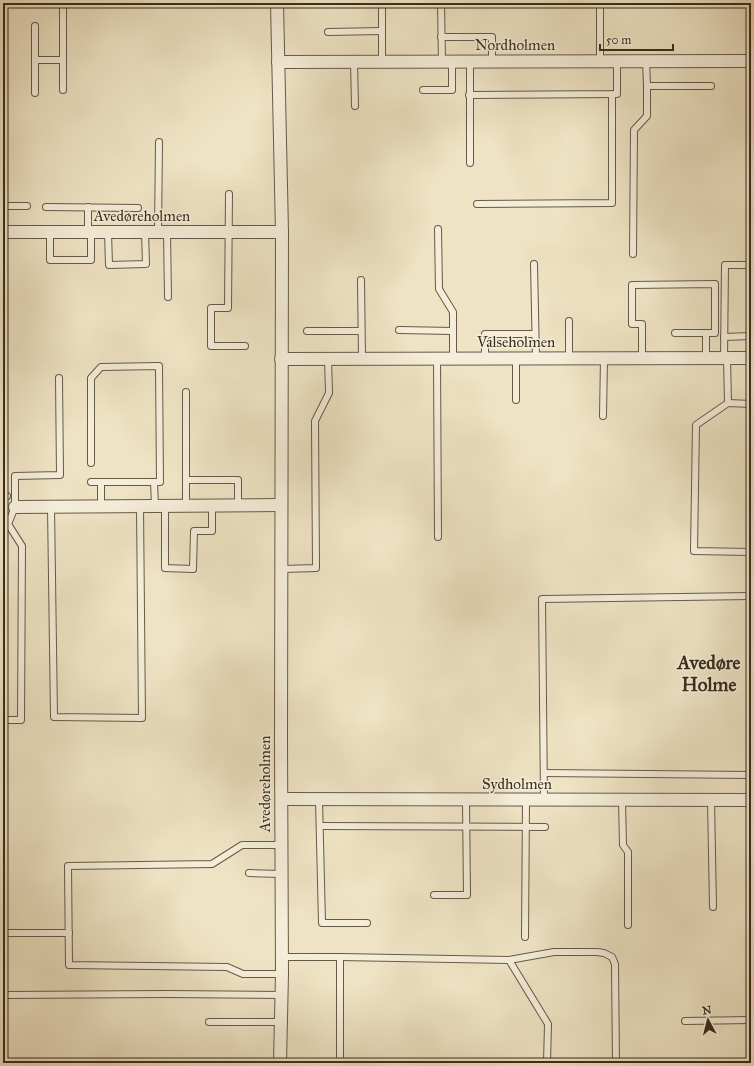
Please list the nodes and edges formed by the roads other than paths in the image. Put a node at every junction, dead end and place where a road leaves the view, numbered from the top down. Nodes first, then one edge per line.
1 (63, 3) edge
2 (277, 3) edge
3 (382, 3) edge
4 (441, 3) edge
5 (600, 3) edge
6 (35, 26) dead end
7 (382, 31) junction
8 (328, 32) dead end
9 (442, 37) junction
10 (35, 60) junction
11 (63, 60) junction
12 (492, 61) junction
13 (600, 61) junction
14 (616, 61) junction
15 (751, 61) edge
16 (278, 62) junction
17 (354, 62) junction
18 (382, 62) junction
19 (447, 62) junction
20 (470, 62) junction
21 (646, 62) junction
22 (647, 86) junction
23 (711, 86) dead end
24 (63, 90) dead end
25 (423, 90) dead end
26 (35, 92) dead end
27 (612, 94) junction
28 (469, 95) junction
29 (355, 106) dead end
30 (4, 120) edge
31 (159, 142) dead end
32 (3, 147) edge
33 (470, 164) dead end
34 (229, 194) dead end
35 (477, 204) dead end
36 (3, 206) edge
37 (27, 206) dead end
38 (46, 206) dead end
39 (88, 207) junction
40 (138, 208) dead end
41 (438, 229) dead end
42 (3, 232) edge
43 (50, 232) junction
44 (89, 232) junction
45 (108, 232) junction
46 (145, 232) junction
47 (163, 232) junction
48 (228, 232) junction
49 (282, 232) junction
50 (633, 254) dead end
51 (534, 264) dead end
52 (751, 265) edge
53 (360, 280) dead end
54 (168, 297) dead end
55 (569, 321) dead end
56 (399, 330) dead end
57 (308, 331) dead end
58 (361, 331) junction
59 (453, 331) junction
60 (675, 333) dead end
61 (706, 333) junction
62 (535, 334) junction
63 (751, 336) edge
64 (724, 337) junction
65 (246, 346) dead end
66 (328, 358) junction
67 (362, 358) junction
68 (437, 358) junction
69 (453, 358) junction
70 (485, 358) junction
71 (516, 358) junction
72 (536, 358) junction
73 (569, 358) junction
74 (604, 358) junction
75 (642, 358) junction
76 (706, 358) junction
77 (726, 358) junction
78 (751, 358) edge
79 (281, 359) junction
80 (59, 378) dead end
81 (186, 392) dead end
82 (516, 400) dead end
83 (728, 403) junction
84 (751, 404) edge
85 (603, 416) dead end
86 (91, 463) dead end
87 (186, 480) junction
88 (91, 482) dead end
89 (101, 482) junction
90 (154, 482) junction
91 (281, 505) junction
92 (51, 506) junction
93 (101, 506) junction
94 (140, 506) junction
95 (160, 506) junction
96 (186, 506) junction
97 (212, 506) junction
98 (238, 506) junction
99 (15, 507) junction
100 (6, 524) edge
101 (438, 537) dead end
102 (751, 552) edge
103 (282, 569) junction
104 (751, 596) edge
105 (3, 720) edge
106 (544, 773) junction
107 (751, 775) edge
108 (282, 799) junction
109 (319, 800) junction
110 (466, 800) junction
111 (526, 800) junction
112 (544, 800) junction
113 (622, 800) junction
114 (712, 800) junction
115 (751, 800) edge
116 (320, 826) junction
117 (466, 826) junction
118 (525, 827) junction
119 (545, 827) dead end
120 (282, 845) junction
121 (249, 873) dead end
122 (281, 874) junction
123 (434, 895) dead end
124 (713, 907) dead end
125 (367, 923) dead end
126 (628, 925) dead end
127 (3, 933) edge
128 (69, 933) junction
129 (525, 937) dead end
130 (282, 957) junction
131 (340, 958) junction
132 (509, 960) junction
133 (282, 974) junction
134 (3, 995) edge
135 (282, 995) junction
136 (751, 1020) edge
137 (685, 1021) dead end
138 (209, 1022) dead end
139 (280, 1022) junction
140 (280, 1063) edge
141 (340, 1063) edge
142 (546, 1063) edge
143 (616, 1063) edge

1 - 11 lane
2 - 16 street, Avedøreholmen
3 - 7 lane
4 - 9 lane
5 - 13 lane
6 - 10 lane
7 - 8 lane
7 - 18 lane
9 - 12 lane
9 - 19 lane
10 - 11 lane
10 - 26 lane
11 - 24 lane
12 - 13 street, Nordholmen
12 - 20 street, Nordholmen
13 - 14 street, Nordholmen
14 - 21 street, Nordholmen
14 - 27 lane
15 - 21 street, Nordholmen
16 - 17 street, Nordholmen
16 - 49 street, Avedøreholmen
17 - 18 street, Nordholmen
17 - 29 lane
18 - 19 street, Nordholmen
19 - 20 street, Nordholmen
19 - 25 lane
20 - 28 lane
21 - 22 lane
22 - 23 lane
22 - 50 lane
27 - 28 lane
27 - 35 lane
28 - 33 lane
30 - 32 lane
31 - 47 lane
34 - 48 lane
36 - 37 lane
38 - 39 lane
39 - 40 lane
39 - 44 lane
41 - 59 lane
42 - 43 street, Avedøreholmen
43 - 44 street, Avedøreholmen
43 - 44 lane
44 - 45 street, Avedøreholmen
45 - 46 street, Avedøreholmen
45 - 46 lane
46 - 47 street, Avedøreholmen
47 - 48 street, Avedøreholmen
47 - 54 lane
48 - 49 street, Avedøreholmen
48 - 65 lane
49 - 79 street, Avedøreholmen
51 - 62 lane
52 - 64 lane
53 - 58 lane
55 - 73 lane
56 - 59 lane
57 - 58 lane
58 - 67 lane
59 - 69 lane
60 - 61 lane
61 - 75 lane
61 - 76 lane
62 - 70 lane
62 - 72 lane
63 - 64 lane
64 - 77 lane
66 - 67 street, Valseholmen
66 - 79 street, Valseholmen
66 - 103 lane
67 - 68 street, Valseholmen
68 - 69 street, Valseholmen
68 - 101 lane
69 - 70 street, Valseholmen
70 - 71 street, Valseholmen
71 - 72 street, Valseholmen
71 - 82 lane
72 - 73 street, Valseholmen
73 - 74 street, Valseholmen
74 - 75 street, Valseholmen
74 - 85 lane
75 - 76 street, Valseholmen
76 - 77 street, Valseholmen
77 - 78 street, Valseholmen
77 - 83 lane
79 - 91 street, Avedøreholmen
80 - 99 lane
81 - 87 lane
83 - 84 lane
83 - 102 lane
86 - 90 lane
87 - 96 lane
87 - 98 lane
88 - 89 lane
89 - 90 lane
89 - 93 lane
90 - 95 lane
91 - 98 street
91 - 103 street, Avedøreholmen
92 - 93 street
92 - 94 lane
92 - 99 street
93 - 94 street
94 - 95 street
95 - 96 street
95 - 97 lane
96 - 97 street
97 - 98 street
99 - 100 lane
100 - 105 lane
103 - 108 street, Avedøreholmen
104 - 106 lane
106 - 107 lane
106 - 112 lane
108 - 109 street, Sydholmen
108 - 120 street, Avedøreholmen
109 - 110 street, Sydholmen
109 - 116 lane
110 - 111 street, Sydholmen
110 - 117 lane
111 - 112 street, Sydholmen
111 - 118 lane
112 - 113 street, Sydholmen
113 - 114 street, Sydholmen
113 - 126 lane
114 - 115 street, Sydholmen
114 - 124 lane
116 - 117 lane
116 - 125 lane
117 - 118 lane
117 - 123 lane
118 - 119 lane
118 - 129 lane
120 - 122 street, Avedøreholmen
120 - 128 lane
121 - 122 lane
122 - 130 street, Avedøreholmen
127 - 128 lane
128 - 133 lane
130 - 131 lane
130 - 133 street, Avedøreholmen
131 - 132 lane
131 - 141 lane
132 - 142 lane
132 - 143 lane
133 - 135 street, Avedøreholmen
134 - 135 lane
135 - 139 street, Avedøreholmen
136 - 137 lane
138 - 139 lane
139 - 140 street, Avedøreholmen

